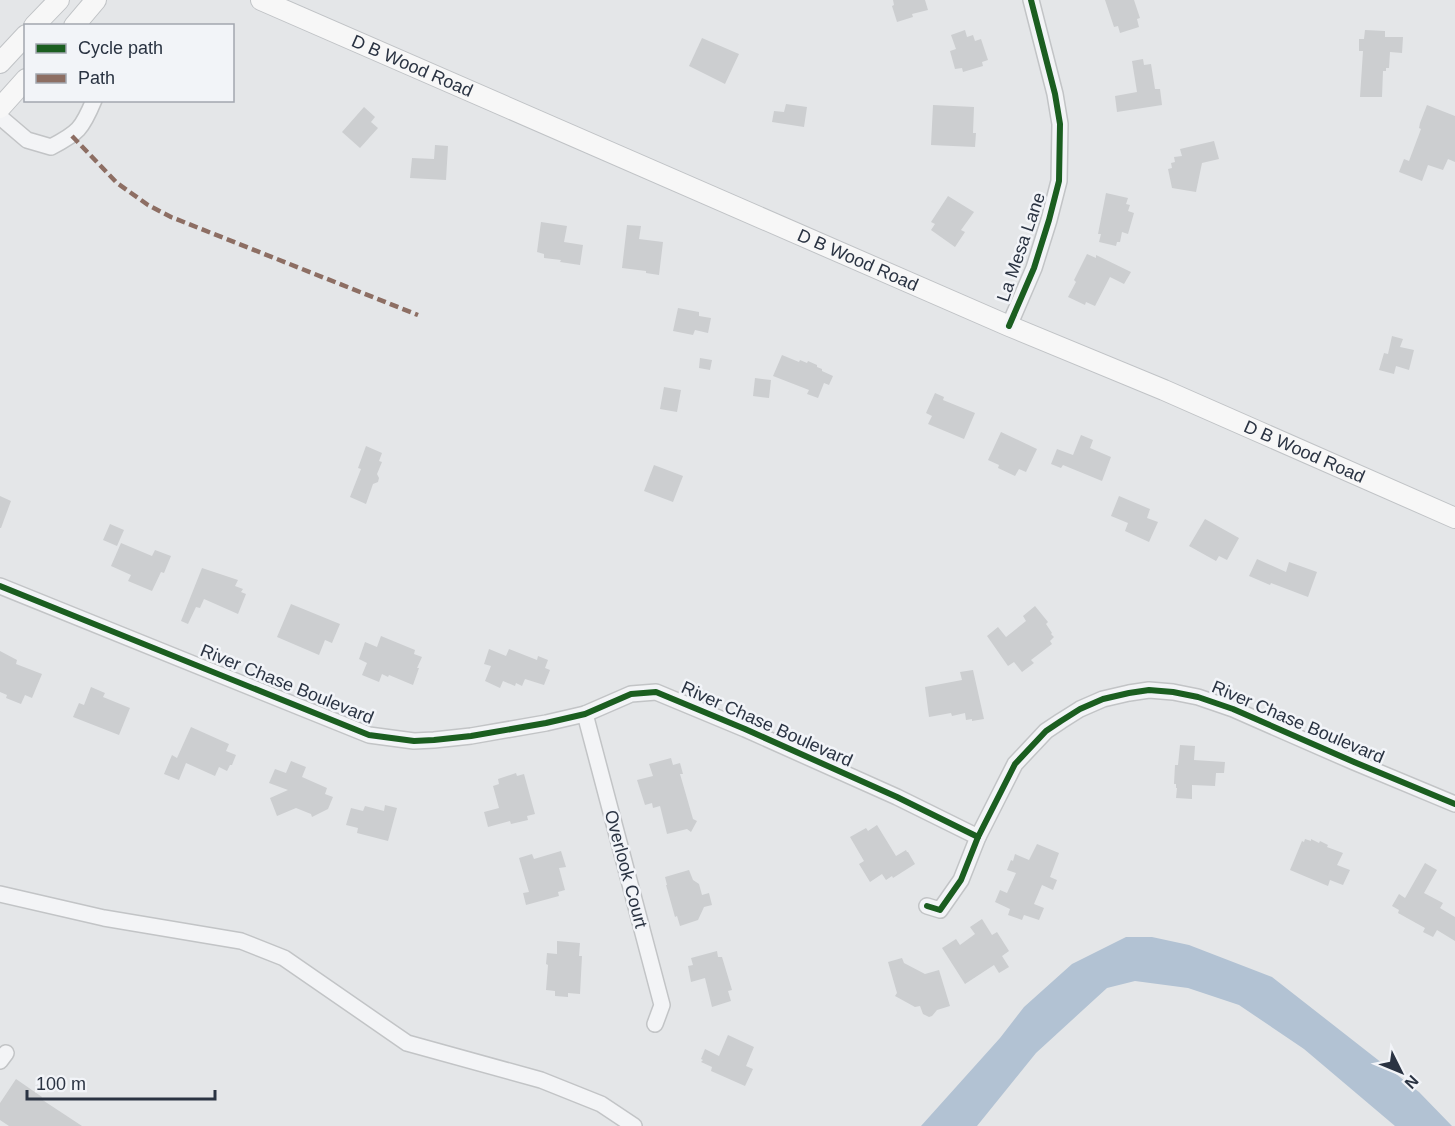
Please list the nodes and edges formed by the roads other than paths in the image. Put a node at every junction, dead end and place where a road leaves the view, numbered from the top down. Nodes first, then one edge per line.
1 (59, 0) edge
2 (96, 0) edge
3 (261, 0) edge
4 (1031, 0) edge
5 (36, 24) edge
6 (76, 24) edge
7 (24, 37) edge
8 (0, 63) edge
9 (24, 81) edge
10 (92, 102) edge
11 (0, 108) edge
12 (0, 117) edge
13 (1009, 326) junction
14 (1455, 518) edge
15 (0, 586) edge
16 (585, 714) junction
17 (1455, 804) edge
18 (978, 837) junction
19 (0, 894) edge
20 (927, 906) dead end
21 (655, 1024) dead end
22 (634, 1126) edge

1 - 5 main road
2 - 6 main road
3 - 13 main road, D B Wood Road
4 - 13 street, La Mesa Lane
7 - 8 main road
9 - 11 main road
10 - 12 street
13 - 14 main road, D B Wood Road
15 - 16 street, River Chase Boulevard
16 - 18 street, River Chase Boulevard
16 - 21 street, Overlook Court
17 - 18 street, River Chase Boulevard
18 - 20 street
19 - 22 street

